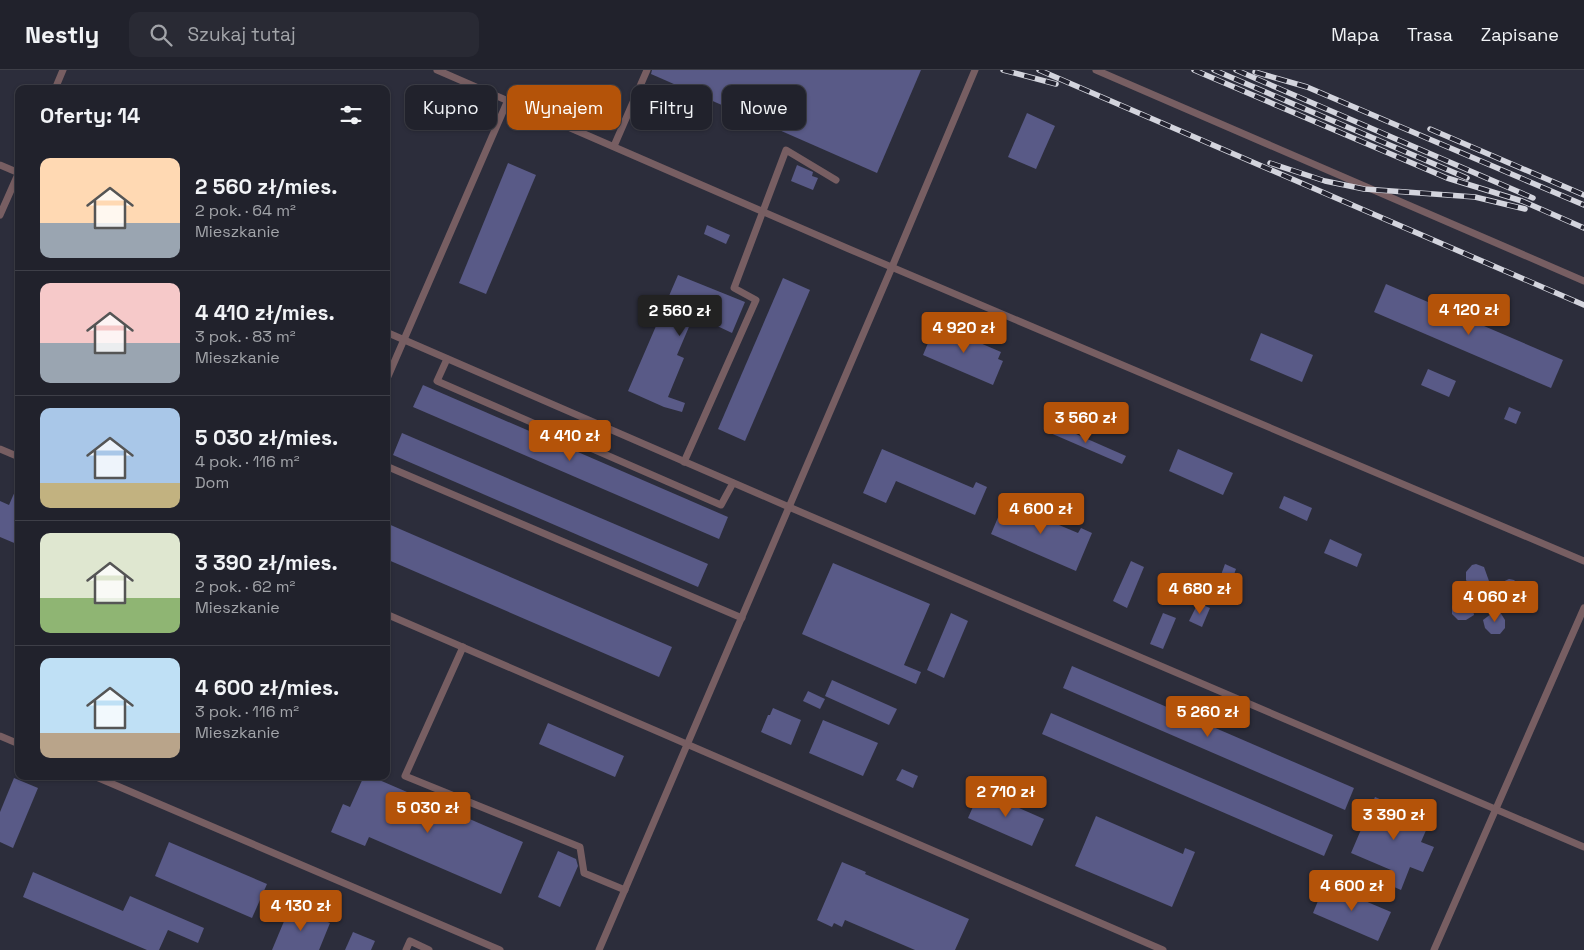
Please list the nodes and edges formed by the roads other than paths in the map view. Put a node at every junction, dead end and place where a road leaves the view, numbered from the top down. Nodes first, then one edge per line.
1 (63, 70) edge
2 (437, 70) edge
3 (647, 70) edge
4 (975, 70) edge
5 (1096, 70) edge
6 (56, 85) edge
7 (507, 100) edge
8 (507, 102) edge
9 (577, 130) edge
10 (614, 146) junction
11 (0, 165) edge
12 (15, 171) edge
13 (836, 180) dead end
14 (15, 182) edge
15 (764, 212) junction
16 (0, 215) edge
17 (892, 267) junction
18 (1584, 281) edge
19 (390, 334) edge
20 (404, 340) junction
21 (447, 359) junction
22 (390, 365) edge
23 (0, 449) edge
24 (15, 455) edge
25 (684, 462) junction
26 (390, 468) edge
27 (733, 483) junction
28 (789, 507) junction
29 (1584, 561) edge
30 (1584, 608) edge
31 (390, 616) edge
32 (742, 618) junction
33 (463, 647) junction
34 (0, 736) edge
35 (15, 742) edge
36 (687, 745) junction
37 (108, 780) edge
38 (1497, 808) junction
39 (1584, 846) edge
40 (625, 890) junction
41 (406, 950) edge
42 (429, 950) edge
43 (500, 950) edge
44 (600, 950) edge
45 (1164, 950) edge
46 (1434, 950) edge

1 - 6 lane
2 - 7 lane
3 - 10 lane
4 - 17 lane
5 - 18 lane
8 - 20 lane
9 - 10 lane
10 - 15 lane
11 - 12 lane
13 - 15 lane
14 - 16 lane
15 - 17 lane
15 - 25 lane
17 - 28 lane
17 - 29 lane
19 - 20 lane
20 - 21 lane
20 - 22 lane
21 - 25 lane
21 - 27 lane
23 - 24 lane
25 - 27 lane
26 - 32 lane
27 - 28 lane
28 - 32 lane
28 - 38 lane
30 - 38 lane
31 - 33 lane
32 - 36 lane
33 - 36 lane
33 - 40 lane
34 - 35 lane
36 - 40 lane
36 - 45 lane
37 - 43 lane
38 - 39 lane
38 - 46 lane
40 - 44 lane
41 - 42 lane

